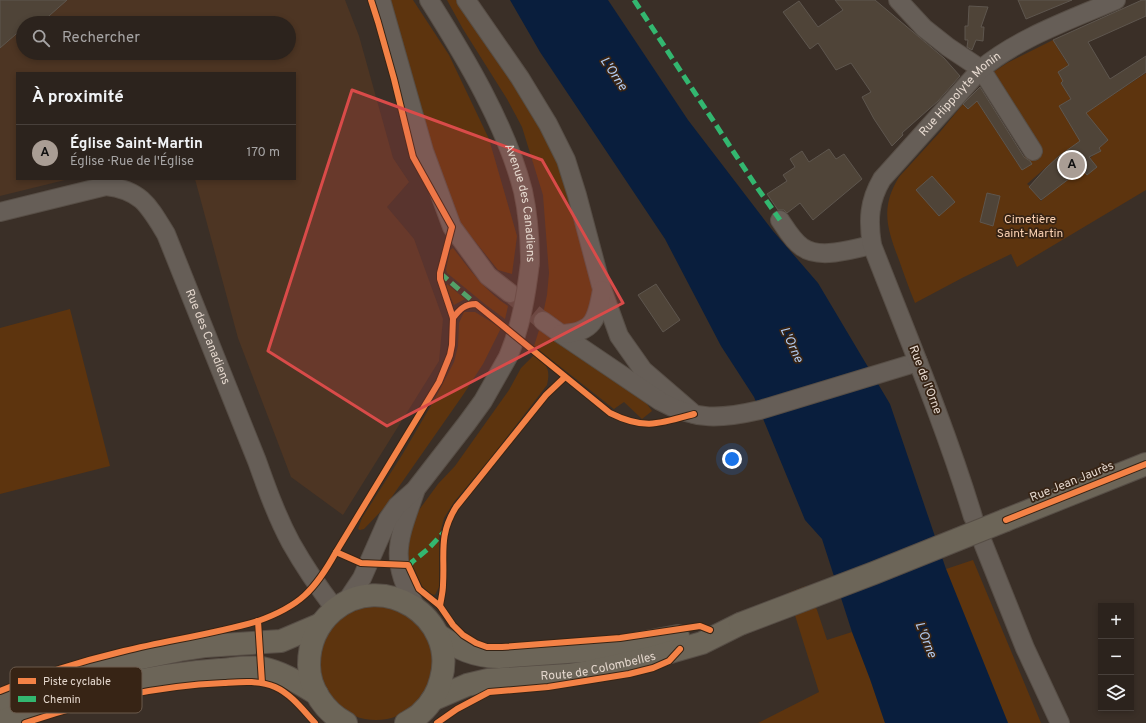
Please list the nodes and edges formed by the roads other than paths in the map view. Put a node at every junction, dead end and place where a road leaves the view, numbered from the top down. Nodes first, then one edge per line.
1 (381, 0) edge
2 (429, 0) edge
3 (466, 0) edge
4 (898, 0) edge
5 (1116, 0) edge
6 (981, 69) junction
7 (1033, 151) dead end
8 (0, 212) edge
9 (780, 220) dead end
10 (872, 245) junction
11 (602, 289) junction
12 (510, 293) tunnel mouth
13 (543, 321) tunnel mouth
14 (561, 334) junction
15 (918, 362) junction
16 (694, 414) junction
17 (1146, 464) edge
18 (415, 490) junction
19 (973, 517) dead end
20 (983, 543) dead end
21 (417, 608) junction
22 (334, 612) junction
23 (740, 624) junction
24 (438, 635) junction
25 (104, 667) edge
26 (142, 681) edge
27 (317, 694) junction
28 (10, 698) edge
29 (0, 702) edge
30 (23, 713) edge
31 (423, 716) edge
32 (0, 722) edge
33 (346, 723) edge
34 (1060, 723) edge

1 - 12 street
2 - 18 street, Avenue des Canadiens, bridge
3 - 11 street
4 - 6 street
5 - 6 street, Rue Hippolyte Monin
6 - 7 street
6 - 10 street, Rue Hippolyte Monin
8 - 22 street, Rue des Canadiens
9 - 10 street
10 - 15 street, Rue de l'Orne
11 - 14 street
11 - 16 street
13 - 14 street
14 - 16 street
15 - 16 street
15 - 19 street, Rue de l'Orne
17 - 23 main road, Rue Jean Jaurès, bridge
18 - 21 street, Avenue des Canadiens
18 - 22 street, Avenue des Canadiens
20 - 34 street
21 - 22 main road, Route de Colombelles
21 - 24 main road, Route de Colombelles
22 - 25 main road, Route de Colombelles
22 - 27 main road
23 - 24 main road, Route de Colombelles
23 - 31 main road, Route de Colombelles
24 - 31 main road, Route de Colombelles
26 - 27 main road
27 - 33 main road
28 - 29 main road, Route de Colombelles
30 - 32 main road

